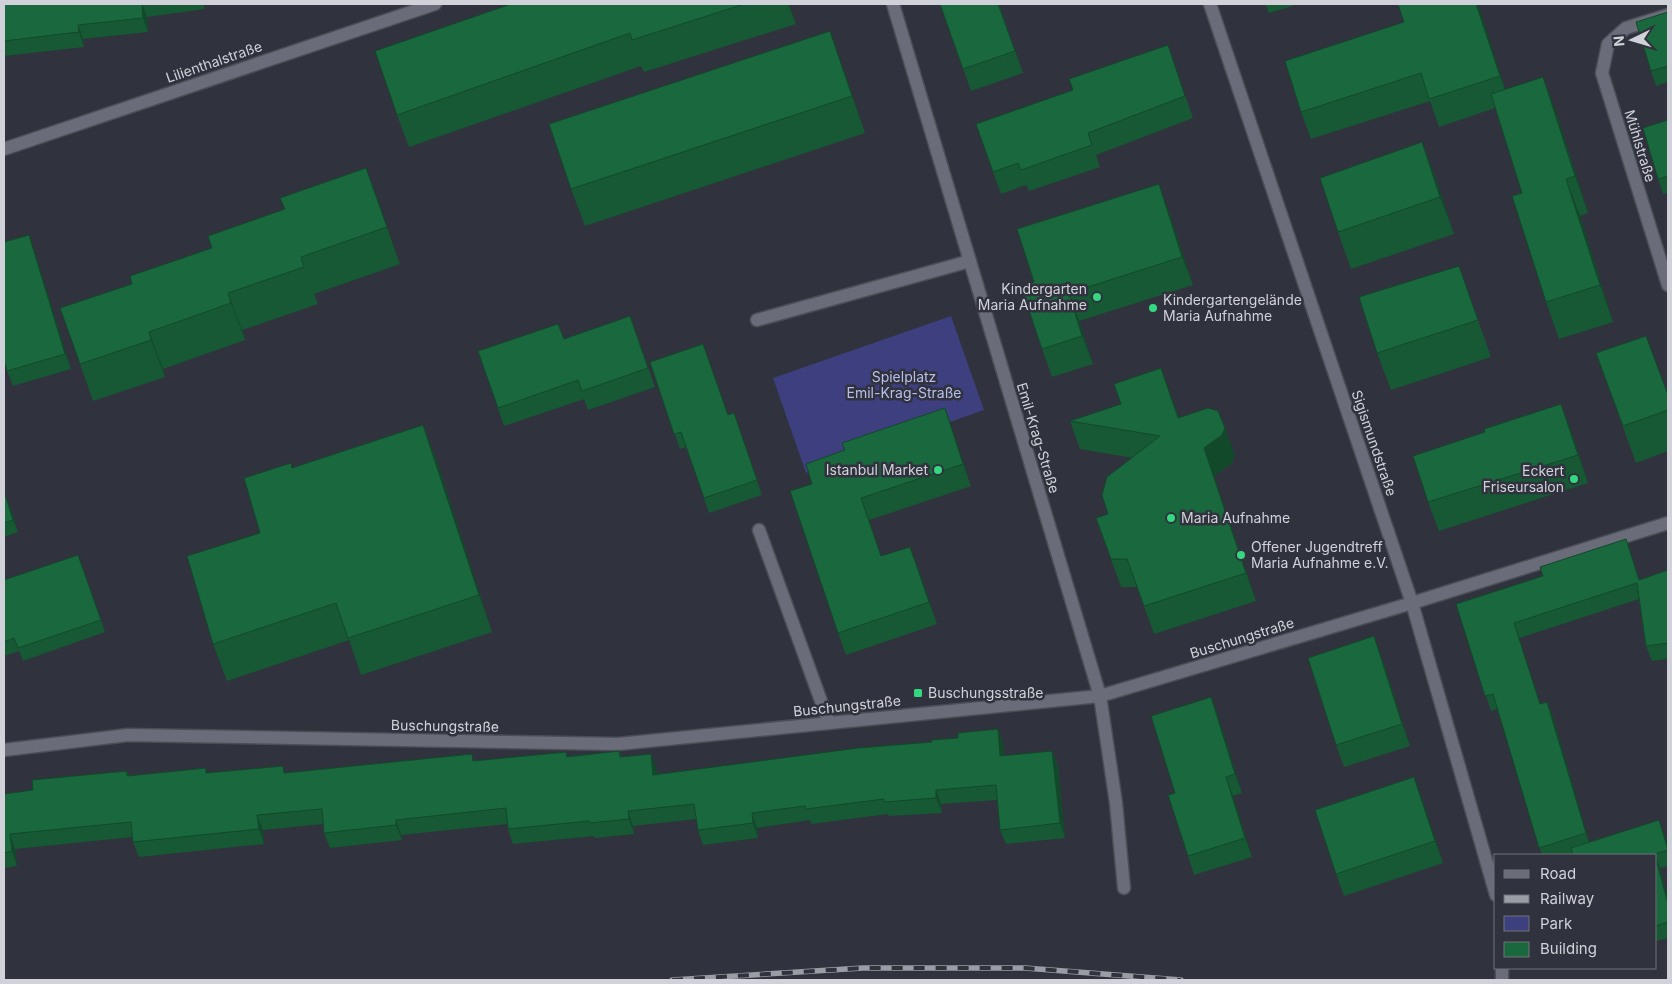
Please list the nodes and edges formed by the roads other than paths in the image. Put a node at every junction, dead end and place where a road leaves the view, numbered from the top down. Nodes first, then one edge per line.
1 (435, 4) edge
2 (893, 4) edge
3 (1210, 4) edge
4 (1668, 15) edge
5 (4, 149) edge
6 (970, 261) junction
7 (1668, 285) edge
8 (756, 320) dead end
9 (1668, 523) edge
10 (759, 530) dead end
11 (1412, 603) junction
12 (1100, 696) junction
13 (828, 723) junction
14 (4, 750) edge
15 (1124, 888) dead end
16 (1494, 888) edge

1 - 5 street, Lilienthalstraße
2 - 6 street, Emil-Krag-Straße
3 - 11 street, Sigismundstraße
4 - 7 street, Mühlstraße
6 - 8 street
6 - 12 street, Emil-Krag-Straße
9 - 11 street, Buschungstraße
10 - 13 street
11 - 12 street, Buschungstraße
11 - 16 street, Sigismundstraße
12 - 13 street, Buschungstraße
12 - 15 street, Emil-Krag-Straße
13 - 14 street, Buschungstraße

